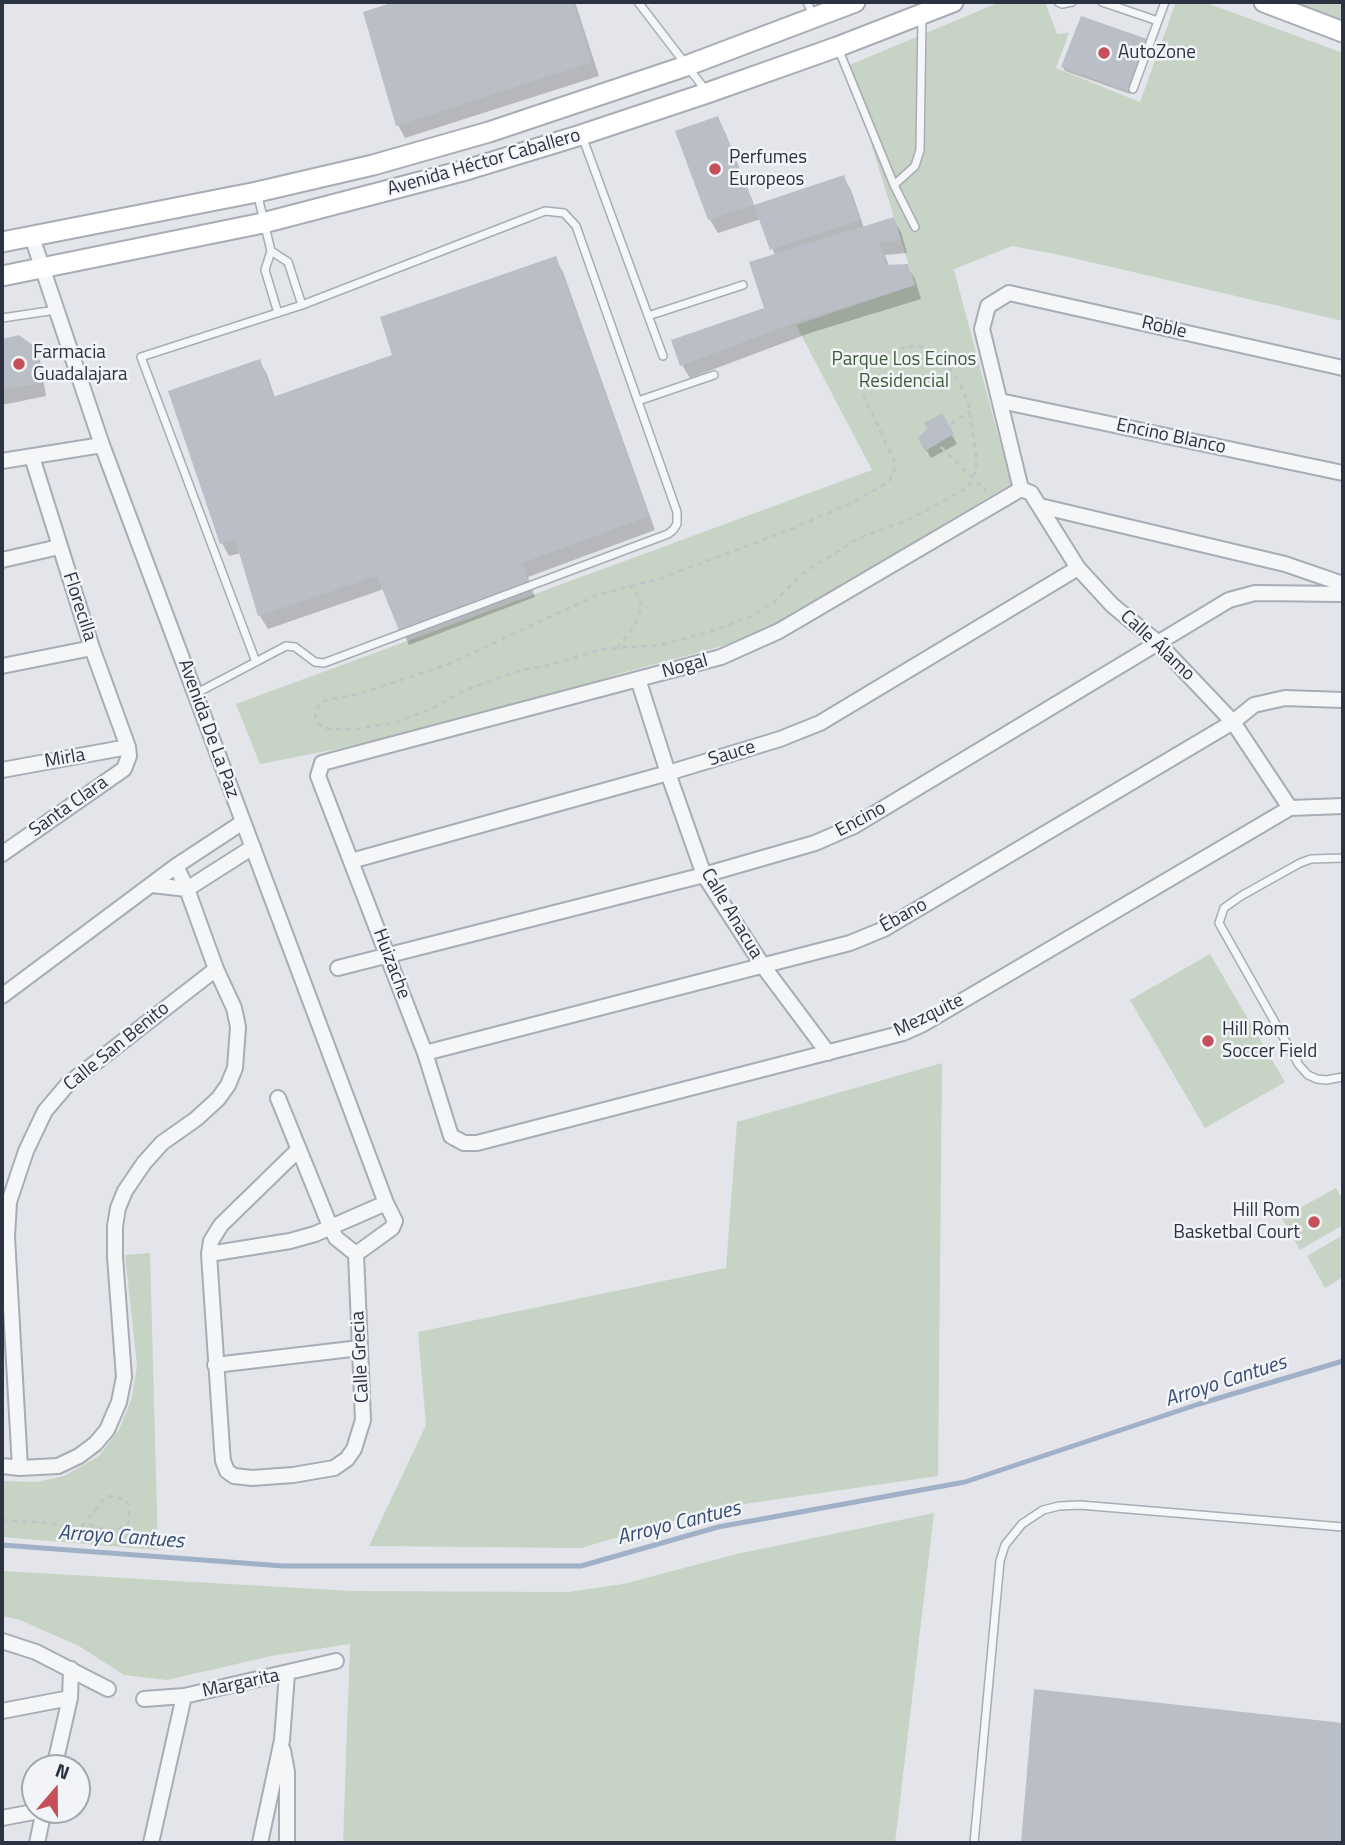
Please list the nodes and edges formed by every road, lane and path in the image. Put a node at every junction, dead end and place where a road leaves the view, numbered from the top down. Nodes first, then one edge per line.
1 (638, 2) edge
2 (855, 2) edge
3 (953, 2) edge
4 (1058, 2) edge
5 (1072, 2) edge
6 (1102, 2) edge
7 (1165, 2) edge
8 (1264, 2) edge
9 (810, 10) edge
10 (922, 14) junction
11 (1158, 21) junction
12 (1343, 32) edge
13 (837, 47) junction
14 (686, 66) junction
15 (1133, 89) dead end
16 (707, 93) junction
17 (581, 135) junction
18 (894, 185) junction
19 (257, 192) junction
20 (264, 223) junction
21 (915, 228) dead end
22 (32, 237) junction
23 (2, 242) edge
24 (271, 251) junction
25 (43, 268) junction
26 (2, 276) edge
27 (743, 285) dead end
28 (302, 304) junction
29 (57, 310) junction
30 (278, 313) junction
31 (648, 316) junction
32 (2, 318) edge
33 (663, 356) dead end
34 (1343, 368) edge
35 (714, 376) dead end
36 (638, 401) junction
37 (1000, 401) junction
38 (970, 411) junction
39 (951, 424) dead end
40 (102, 445) junction
41 (941, 447) dead end
42 (32, 457) junction
43 (2, 461) edge
44 (1343, 472) edge
45 (973, 477) junction
46 (1021, 489) junction
47 (990, 496) dead end
48 (1040, 506) junction
49 (59, 547) junction
50 (2, 560) edge
51 (1078, 568) junction
52 (1343, 584) edge
53 (629, 586) junction
54 (1343, 594) edge
55 (1157, 642) junction
56 (617, 648) junction
57 (92, 649) junction
58 (256, 662) junction
59 (2, 666) edge
60 (638, 679) junction
61 (195, 694) junction
62 (1343, 699) edge
63 (1233, 722) junction
64 (129, 751) junction
65 (319, 768) joint
66 (2, 770) edge
67 (668, 773) junction
68 (1343, 806) edge
69 (1290, 808) junction
70 (243, 822) junction
71 (253, 847) junction
72 (2, 854) edge
73 (1343, 858) edge
74 (351, 861) junction
75 (176, 866) junction
76 (704, 875) junction
77 (152, 885) junction
78 (187, 890) junction
79 (388, 956) junction
80 (763, 966) junction
81 (338, 968) dead end
82 (216, 969) junction
83 (2, 996) edge
84 (425, 1052) junction
85 (828, 1053) junction
86 (1343, 1077) edge
87 (278, 1098) dead end
88 (477, 1143) joint
89 (299, 1149) junction
90 (386, 1203) junction
91 (330, 1226) junction
92 (209, 1254) junction
93 (356, 1254) junction
94 (360, 1348) junction
95 (215, 1366) junction
96 (2, 1466) edge
97 (20, 1468) junction
98 (2, 1520) edge
99 (84, 1523) junction
100 (1343, 1527) edge
101 (2, 1641) edge
102 (336, 1661) dead end
103 (71, 1670) junction
104 (287, 1674) junction
105 (108, 1689) dead end
106 (184, 1696) junction
107 (70, 1698) junction
108 (144, 1699) dead end
109 (2, 1711) edge
110 (282, 1740) junction
111 (57, 1754) edge
112 (21, 1814) edge
113 (2, 1818) edge
114 (41, 1824) edge
115 (37, 1843) edge
116 (151, 1843) edge
117 (260, 1843) edge
118 (287, 1843) edge
119 (974, 1843) edge

1 - 14 lane
2 - 9 main road, Avenida Héctor Caballero
3 - 10 main road, Avenida Héctor Caballero
4 - 5 lane
6 - 11 lane
7 - 11 lane
8 - 12 main road
9 - 14 main road, Avenida Héctor Caballero
10 - 13 main road, Avenida Héctor Caballero
10 - 18 lane
11 - 15 lane
13 - 16 main road, Avenida Héctor Caballero
13 - 18 lane
14 - 16 lane
14 - 19 main road, Avenida Héctor Caballero
16 - 17 main road, Avenida Héctor Caballero
17 - 20 main road, Avenida Héctor Caballero
17 - 31 lane
18 - 21 lane
19 - 20 lane
19 - 22 main road, Avenida Héctor Caballero
20 - 24 lane
20 - 25 main road, Avenida Héctor Caballero
22 - 23 main road, Avenida Héctor Caballero
22 - 25 street, Avenida De La Paz
24 - 28 lane
24 - 30 lane
25 - 26 main road, Avenida Héctor Caballero
25 - 29 street, Avenida De La Paz
27 - 31 lane
28 - 30 lane
28 - 36 lane
29 - 32 lane
29 - 40 street, Avenida De La Paz
30 - 58 lane
31 - 33 lane
34 - 37 street, Roble
35 - 36 lane
36 - 58 lane
37 - 44 street, Encino Blanco
37 - 46 street
38 - 39 path
38 - 45 path
38 - 53 path
40 - 42 street
40 - 61 street, Avenida De La Paz
41 - 45 path
42 - 43 street
42 - 49 street, Florecilla
45 - 47 path
45 - 56 path
46 - 48 street, Calle Álamo
46 - 60 street, Nogal
48 - 51 street, Calle Álamo
48 - 52 street
49 - 50 street
49 - 57 street, Florecilla
51 - 55 street, Calle Álamo
51 - 67 street, Sauce
53 - 56 path
53 - 56 path
54 - 55 street, Encino
55 - 63 street, Calle Álamo
55 - 76 street, Encino
57 - 59 street
57 - 64 street, Florecilla
58 - 61 lane
60 - 65 street, Nogal
60 - 67 street, Calle Anacua
61 - 70 street, Avenida De La Paz
62 - 63 street, Ébano
63 - 69 street, Calle Álamo
63 - 80 street, Ébano
64 - 66 street, Mirla
64 - 72 street, Santa Clara
65 - 74 street, Huizache
67 - 74 street, Sauce
67 - 76 street, Calle Anacua
68 - 69 street, Mezquite
69 - 85 street, Mezquite
70 - 71 street, Avenida De La Paz
70 - 75 street
71 - 78 street
71 - 90 street, Avenida De La Paz
73 - 86 lane
74 - 79 street, Huizache
75 - 77 street
75 - 78 street
76 - 79 street, Encino
76 - 80 street, Calle Anacua
77 - 78 street
77 - 83 street
78 - 82 street
79 - 81 street, Encino
79 - 84 street, Huizache
80 - 84 street, Ébano
80 - 85 street, Calle Anacua
82 - 97 street, Calle San Benito
82 - 97 street
84 - 88 street, Huizache
85 - 88 street, Mezquite
87 - 89 street
89 - 91 street
89 - 92 street, Calle Grecia
90 - 91 street
90 - 93 street, Avenida De La Paz
91 - 92 street
91 - 93 street
92 - 95 street, Calle Grecia
93 - 94 street, Calle Grecia
94 - 95 street
94 - 95 street, Calle Grecia
96 - 97 street
98 - 99 path
99 - 99 path
100 - 119 lane
101 - 103 street
102 - 104 street, Margarita
103 - 105 street
103 - 107 street
104 - 106 street, Margarita
104 - 110 street
106 - 108 street, Margarita
106 - 116 street
107 - 109 street
107 - 111 street
110 - 117 street
110 - 118 street
112 - 113 street
114 - 115 street

